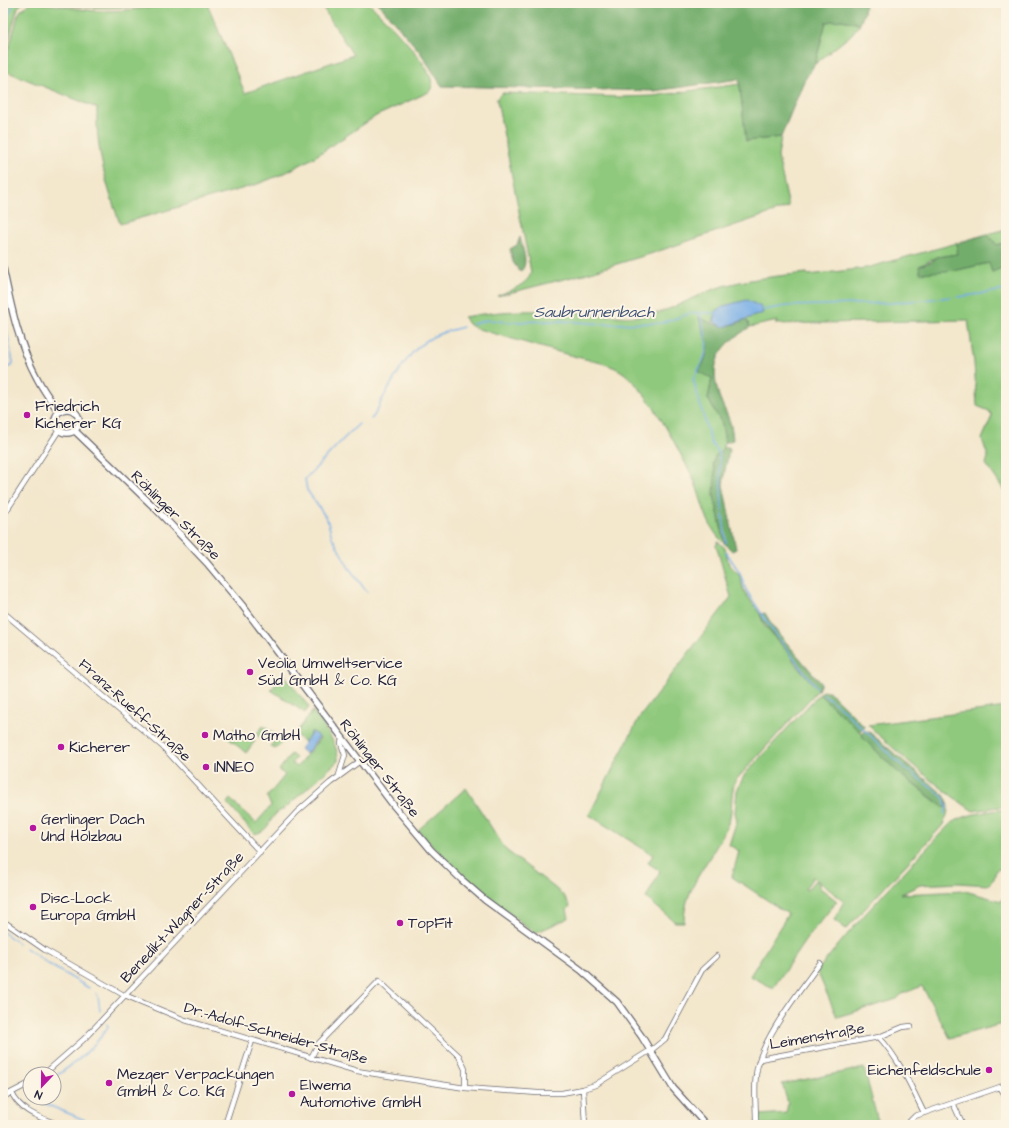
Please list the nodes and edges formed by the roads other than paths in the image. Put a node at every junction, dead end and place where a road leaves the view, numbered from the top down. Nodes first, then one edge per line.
1 (3, 268) edge
2 (59, 412) junction
3 (59, 430) junction
4 (75, 431) junction
5 (3, 516) edge
6 (3, 612) edge
7 (342, 738) junction
8 (360, 761) junction
9 (339, 776) junction
10 (260, 852) junction
11 (3, 921) edge
12 (718, 956) dead end
13 (820, 963) dead end
14 (126, 995) junction
15 (911, 1026) dead end
16 (879, 1037) junction
17 (252, 1041) junction
18 (650, 1050) junction
19 (311, 1058) junction
20 (760, 1058) junction
21 (54, 1066) edge
22 (1006, 1085) edge
23 (22, 1087) edge
24 (1000, 1087) junction
25 (464, 1088) junction
26 (583, 1089) junction
27 (12, 1093) junction
28 (1006, 1096) edge
29 (3, 1097) edge
30 (953, 1104) junction
31 (924, 1113) junction
32 (59, 1125) edge
33 (225, 1125) edge
34 (585, 1125) edge
35 (705, 1125) edge
36 (754, 1125) edge
37 (908, 1125) edge
38 (963, 1125) edge

1 - 2 street
2 - 3 street
2 - 4 street
3 - 4 street
3 - 5 street
4 - 7 street, Röhlinger Straße
6 - 10 street, Franz-Rueff-Straße
7 - 8 street, Röhlinger Straße
7 - 9 street
8 - 9 street, Benedikt-Wagner-Straße
8 - 18 street, Röhlinger Straße
9 - 10 street, Benedikt-Wagner-Straße
10 - 14 street, Benedikt-Wagner-Straße
11 - 14 street, Dr.-Adolf-Schneider-Straße
12 - 18 street, Dr.-Adolf-Schneider-Straße
13 - 20 street
14 - 17 street, Dr.-Adolf-Schneider-Straße
14 - 21 street, Benedikt-Wagner-Straße
15 - 16 street, Leimenstraße
16 - 20 street, Leimenstraße
16 - 31 street, Leimenstraße
17 - 19 street, Dr.-Adolf-Schneider-Straße
17 - 33 street
18 - 26 street, Dr.-Adolf-Schneider-Straße
18 - 35 street, Röhlinger Straße
19 - 25 street, Dr.-Adolf-Schneider-Straße
19 - 25 street
20 - 36 street
22 - 24 street
23 - 27 street
24 - 28 street
24 - 30 street
25 - 26 street, Dr.-Adolf-Schneider-Straße
26 - 34 street
27 - 29 street
27 - 32 street
30 - 31 street
30 - 38 street
31 - 37 street

